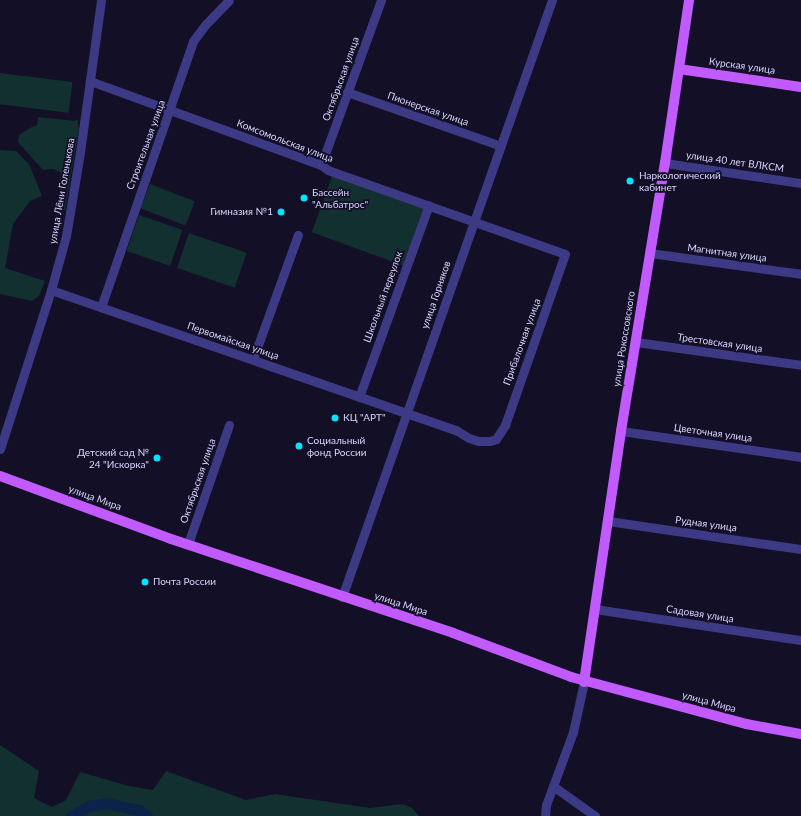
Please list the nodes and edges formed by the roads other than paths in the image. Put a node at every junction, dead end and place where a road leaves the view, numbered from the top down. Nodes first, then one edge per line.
1 (101, 0) edge
2 (229, 0) edge
3 (381, 0) edge
4 (552, 0) edge
5 (689, 0) edge
6 (679, 69) junction
7 (90, 81) junction
8 (801, 87) edge
9 (347, 92) junction
10 (170, 110) junction
11 (501, 146) junction
12 (666, 163) junction
13 (321, 165) junction
14 (801, 183) edge
15 (429, 205) junction
16 (474, 220) junction
17 (298, 235) dead end
18 (650, 252) junction
19 (801, 274) edge
20 (51, 290) junction
21 (101, 307) junction
22 (636, 342) junction
23 (253, 360) junction
24 (801, 365) edge
25 (359, 397) junction
26 (407, 413) junction
27 (229, 425) dead end
28 (621, 431) junction
29 (0, 449) edge
30 (801, 457) edge
31 (0, 476) edge
32 (608, 521) junction
33 (188, 544) junction
34 (801, 549) edge
35 (342, 597) junction
36 (595, 609) junction
37 (801, 640) edge
38 (584, 682) junction
39 (801, 734) edge
40 (553, 786) junction
41 (544, 816) edge
42 (595, 816) edge

1 - 7 street, улица Лёни Голенькова
2 - 10 street, Строительная улица
3 - 9 street, Октябрьская улица
4 - 11 street, улица Горняков
5 - 6 main road, улица Рокоссовского
6 - 8 main road, Курская улица
6 - 12 main road, улица Рокоссовского
7 - 10 street, Комсомольская улица
7 - 20 street, улица Лёни Голенькова
9 - 11 street, Пионерская улица
9 - 13 street, Октябрьская улица
10 - 13 street, Комсомольская улица
10 - 21 street, Строительная улица
11 - 16 street, улица Горняков
12 - 14 street, улица 40 лет ВЛКСМ
12 - 18 main road, улица Рокоссовского
13 - 15 street, Комсомольская улица
15 - 16 street, Комсомольская улица
15 - 25 street, Школьный переулок
16 - 26 street, улица Горняков
16 - 26 street, Прибалочная улица
17 - 23 street
18 - 19 street, Магнитная улица
18 - 22 main road, улица Рокоссовского
20 - 21 street, Первомайская улица
20 - 29 street, улица Лёни Голенькова
21 - 23 street, Первомайская улица
22 - 24 street, Трестовская улица
22 - 28 main road, улица Рокоссовского
23 - 25 street, Первомайская улица
25 - 26 street, Первомайская улица
26 - 35 street, улица Горняков
27 - 33 street, Октябрьская улица
28 - 30 street, Цветочная улица
28 - 32 main road, улица Рокоссовского
31 - 33 main road, улица Мира
32 - 34 street, Рудная улица
32 - 36 main road, улица Рокоссовского
33 - 35 main road, улица Мира
35 - 38 main road, улица Мира
36 - 37 street, Садовая улица
36 - 38 main road, улица Рокоссовского
38 - 39 main road, улица Мира
38 - 40 street
40 - 41 street
40 - 42 street

